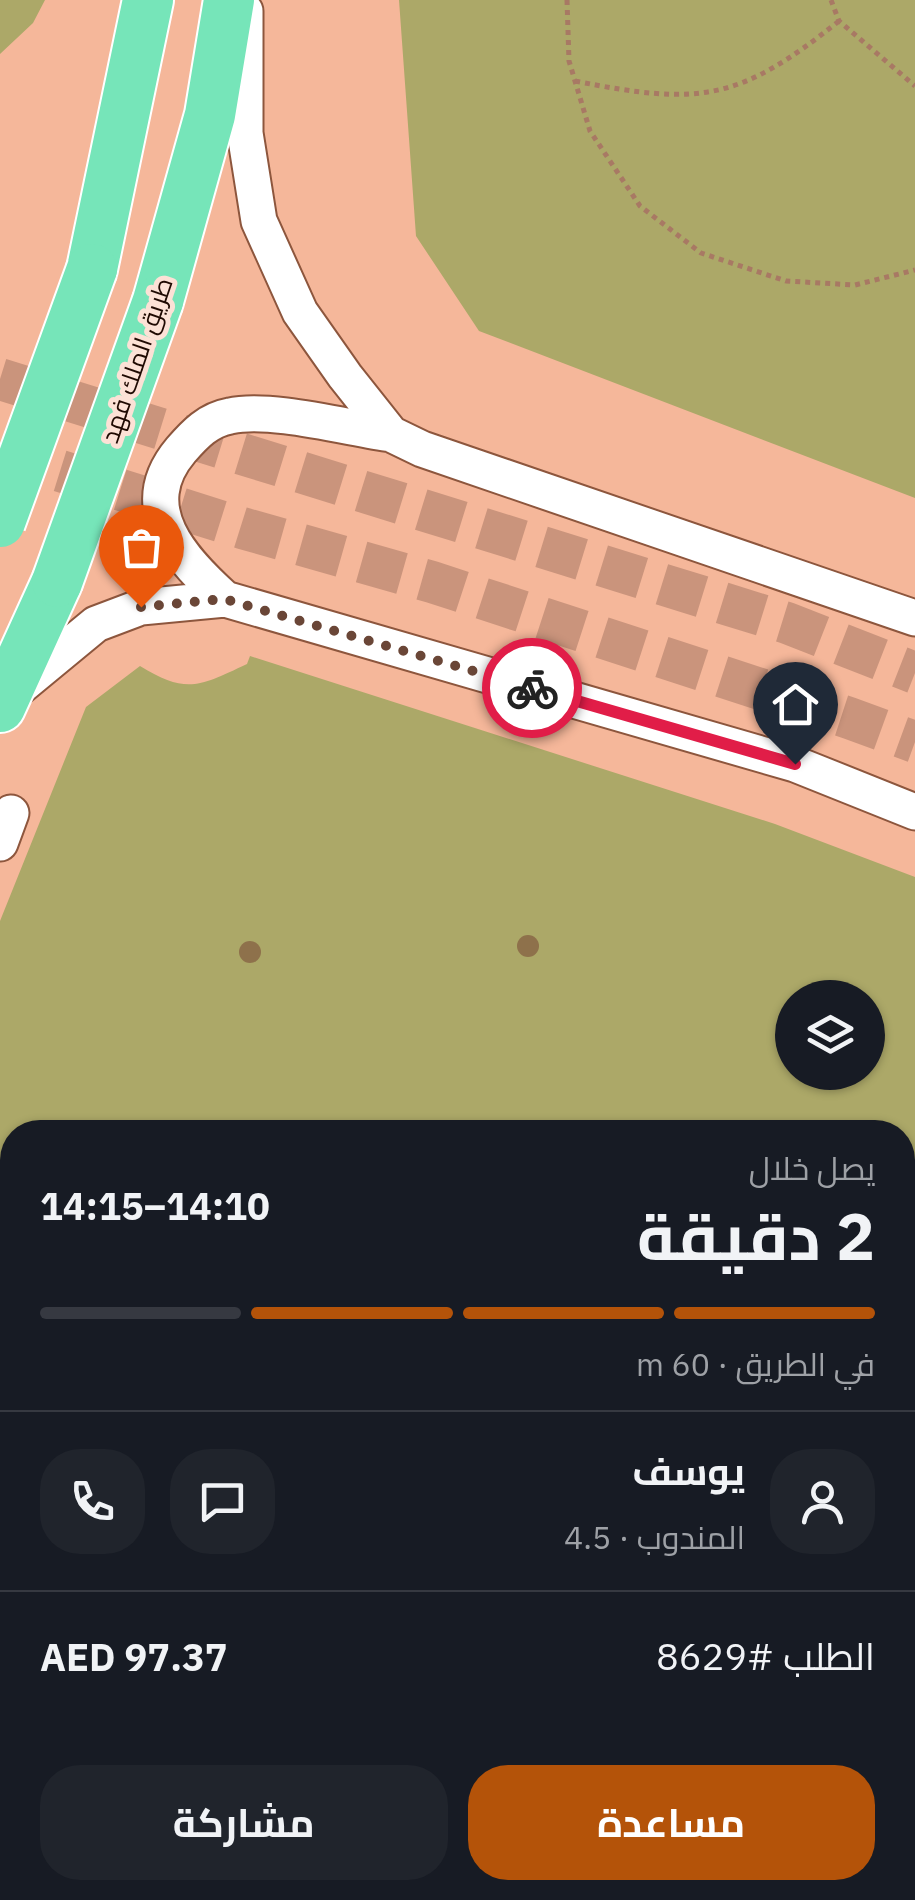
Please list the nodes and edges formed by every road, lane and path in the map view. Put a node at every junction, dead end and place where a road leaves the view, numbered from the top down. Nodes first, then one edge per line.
1 (148, 0) edge
2 (229, 0) edge
3 (246, 0) edge
4 (567, 0) edge
5 (831, 0) edge
6 (839, 21) junction
7 (575, 81) junction
8 (915, 86) edge
9 (915, 270) edge
10 (390, 434) junction
11 (0, 522) edge
12 (224, 599) junction
13 (915, 618) edge
14 (1, 704) edge
15 (915, 812) edge

1 - 11 highway, bridge
2 - 14 highway, طريق الملك فهد, bridge
3 - 10 street
4 - 7 path
5 - 6 path
6 - 7 path
6 - 8 path
7 - 9 path
10 - 12 street
10 - 13 street
12 - 14 street
12 - 15 street

